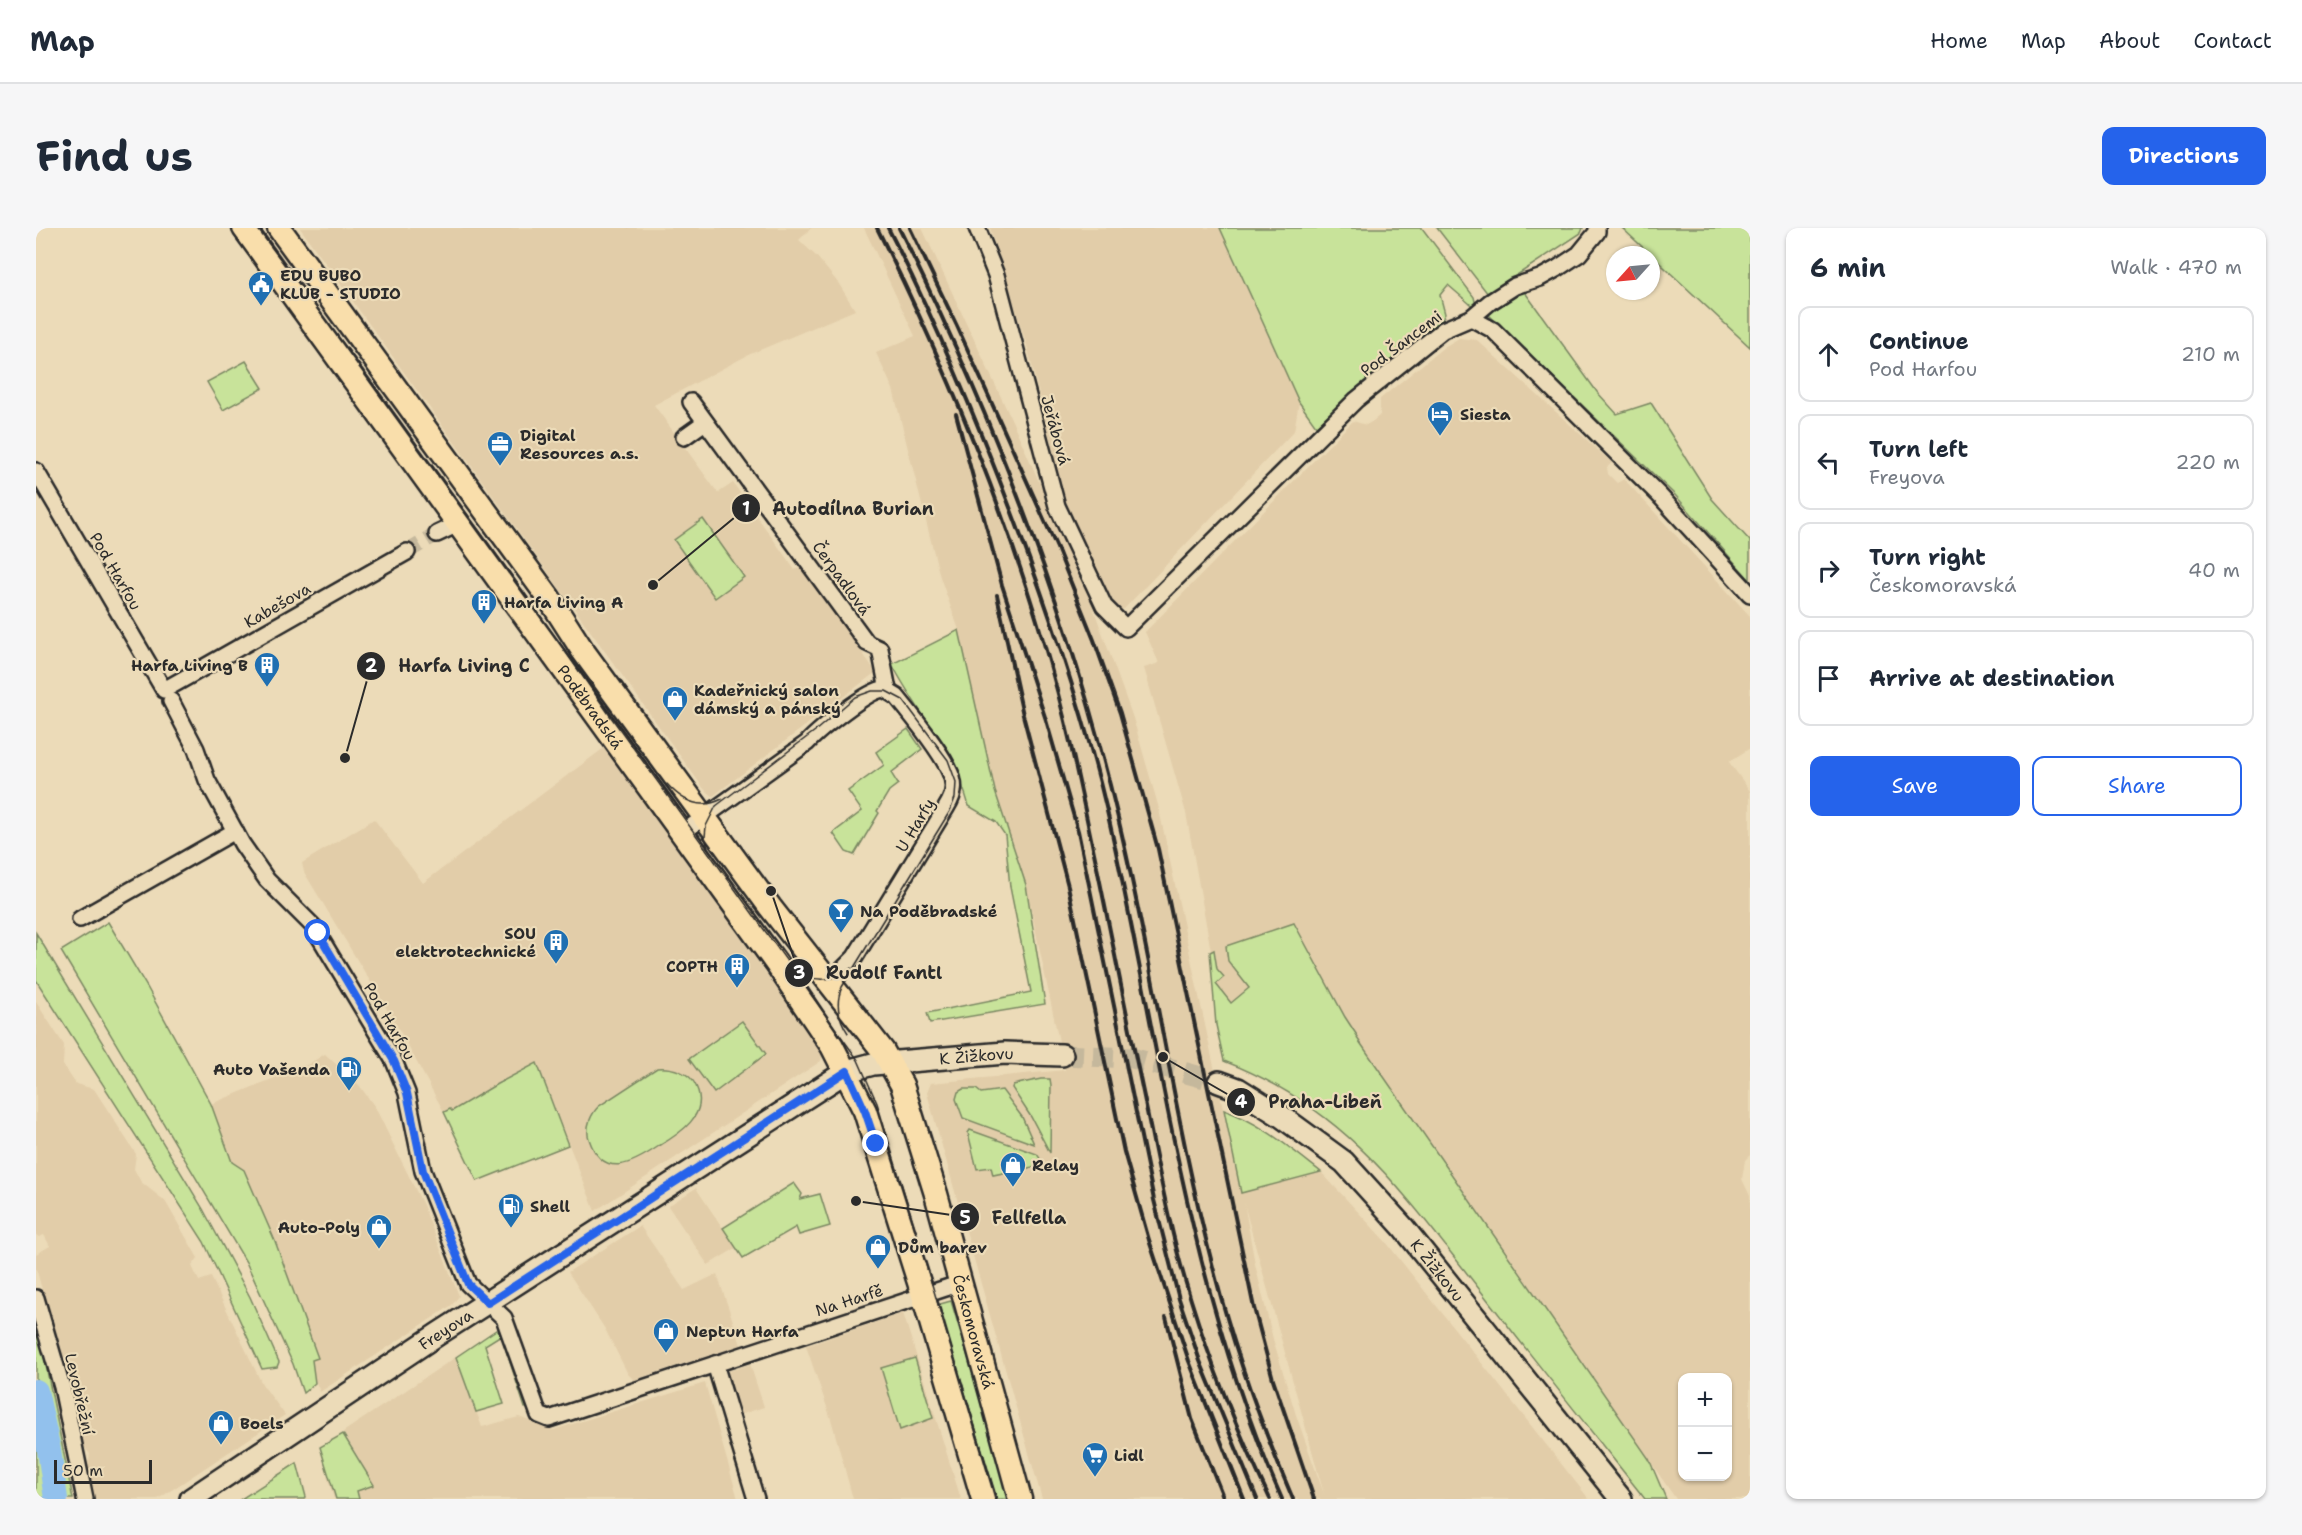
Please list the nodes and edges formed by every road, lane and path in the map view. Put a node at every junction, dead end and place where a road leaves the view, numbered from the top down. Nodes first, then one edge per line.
1 (244, 228) edge
2 (279, 228) edge
3 (977, 228) edge
4 (1597, 228) edge
5 (1471, 318) junction
6 (691, 402) dead end
7 (705, 422) junction
8 (684, 437) dead end
9 (36, 471) edge
10 (458, 524) junction
11 (437, 534) tunnel mouth
12 (407, 552) tunnel mouth
13 (1750, 594) edge
14 (1126, 628) joint
15 (883, 690) junction
16 (168, 695) junction
17 (704, 817) junction
18 (235, 831) junction
19 (682, 833) junction
20 (80, 919) dead end
21 (831, 986) junction
22 (1062, 1054) tunnel mouth
23 (891, 1063) junction
24 (847, 1071) junction
25 (1219, 1082) tunnel mouth
26 (961, 1283) junction
27 (923, 1295) junction
28 (36, 1298) edge
29 (488, 1303) junction
30 (715, 1364) junction
31 (539, 1414) joint
32 (85, 1499) edge
33 (190, 1499) edge
34 (756, 1499) edge
35 (983, 1499) edge
36 (1020, 1499) edge
37 (1621, 1499) edge

1 - 10 main road, Poděbradská
2 - 17 main road, Poděbradská
3 - 14 street, Jeřábová
4 - 5 street, Pod Šancemi
5 - 13 street
5 - 14 street, Pod Šancemi
6 - 7 street, Čerpadlová
7 - 8 street
7 - 15 street, Čerpadlová
9 - 16 street, Pod Harfou
10 - 11 street
10 - 19 main road, Poděbradská
12 - 16 street, Kabešova
15 - 17 street
15 - 21 street, U Harfy
16 - 18 street, Pod Harfou
17 - 19 street
17 - 21 main road, Poděbradská
18 - 20 street
18 - 29 street, Pod Harfou
19 - 24 main road, Poděbradská
21 - 23 main road, Poděbradská
22 - 23 main road, K Žižkovu
23 - 24 main road, Freyova
23 - 26 main road, Českomoravská
24 - 27 main road
24 - 29 main road, Freyova
25 - 37 main road, K Žižkovu
26 - 27 street, Na Harfě
26 - 36 main road, Českomoravská
27 - 30 street, Na Harfě
27 - 35 main road
28 - 32 street, Levobřežní
29 - 31 street, Pod Harfou
29 - 33 main road, Freyova
30 - 31 street, Na Harfě
30 - 34 street

